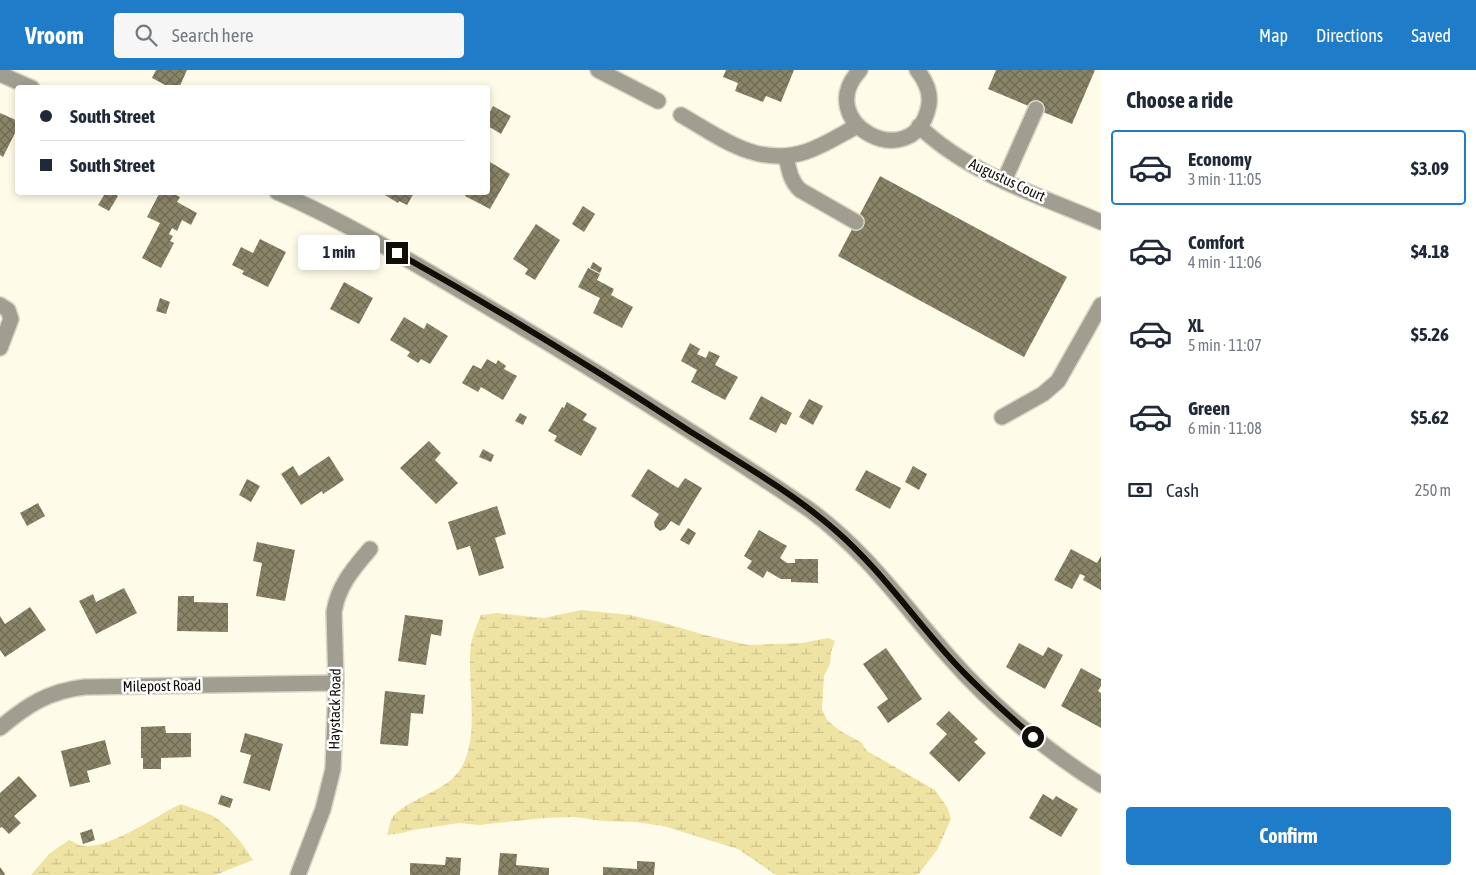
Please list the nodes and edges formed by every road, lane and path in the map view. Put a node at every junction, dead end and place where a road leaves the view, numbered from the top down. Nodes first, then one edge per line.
1 (598, 70) edge
2 (858, 70) edge
3 (917, 70) edge
4 (0, 74) edge
5 (25, 85) edge
6 (658, 101) dead end
7 (1036, 109) dead end
8 (681, 115) dead end
9 (857, 126) junction
10 (919, 126) junction
11 (786, 156) junction
12 (1004, 181) junction
13 (284, 195) edge
14 (856, 222) dead end
15 (1101, 222) edge
16 (0, 305) edge
17 (1101, 305) edge
18 (0, 348) edge
19 (1002, 417) dead end
20 (370, 549) dead end
21 (336, 683) junction
22 (0, 728) edge
23 (1101, 785) edge
24 (298, 875) edge

1 - 6 street
2 - 9 street
3 - 10 street
4 - 5 street
7 - 12 street
8 - 11 street
9 - 10 street
9 - 11 street
10 - 12 street, Augustus Court
11 - 14 street
12 - 15 street, Augustus Court
13 - 23 street
16 - 18 street
17 - 19 street
20 - 21 street, Haystack Road
21 - 22 street, Milepost Road
21 - 24 street, Haystack Road

